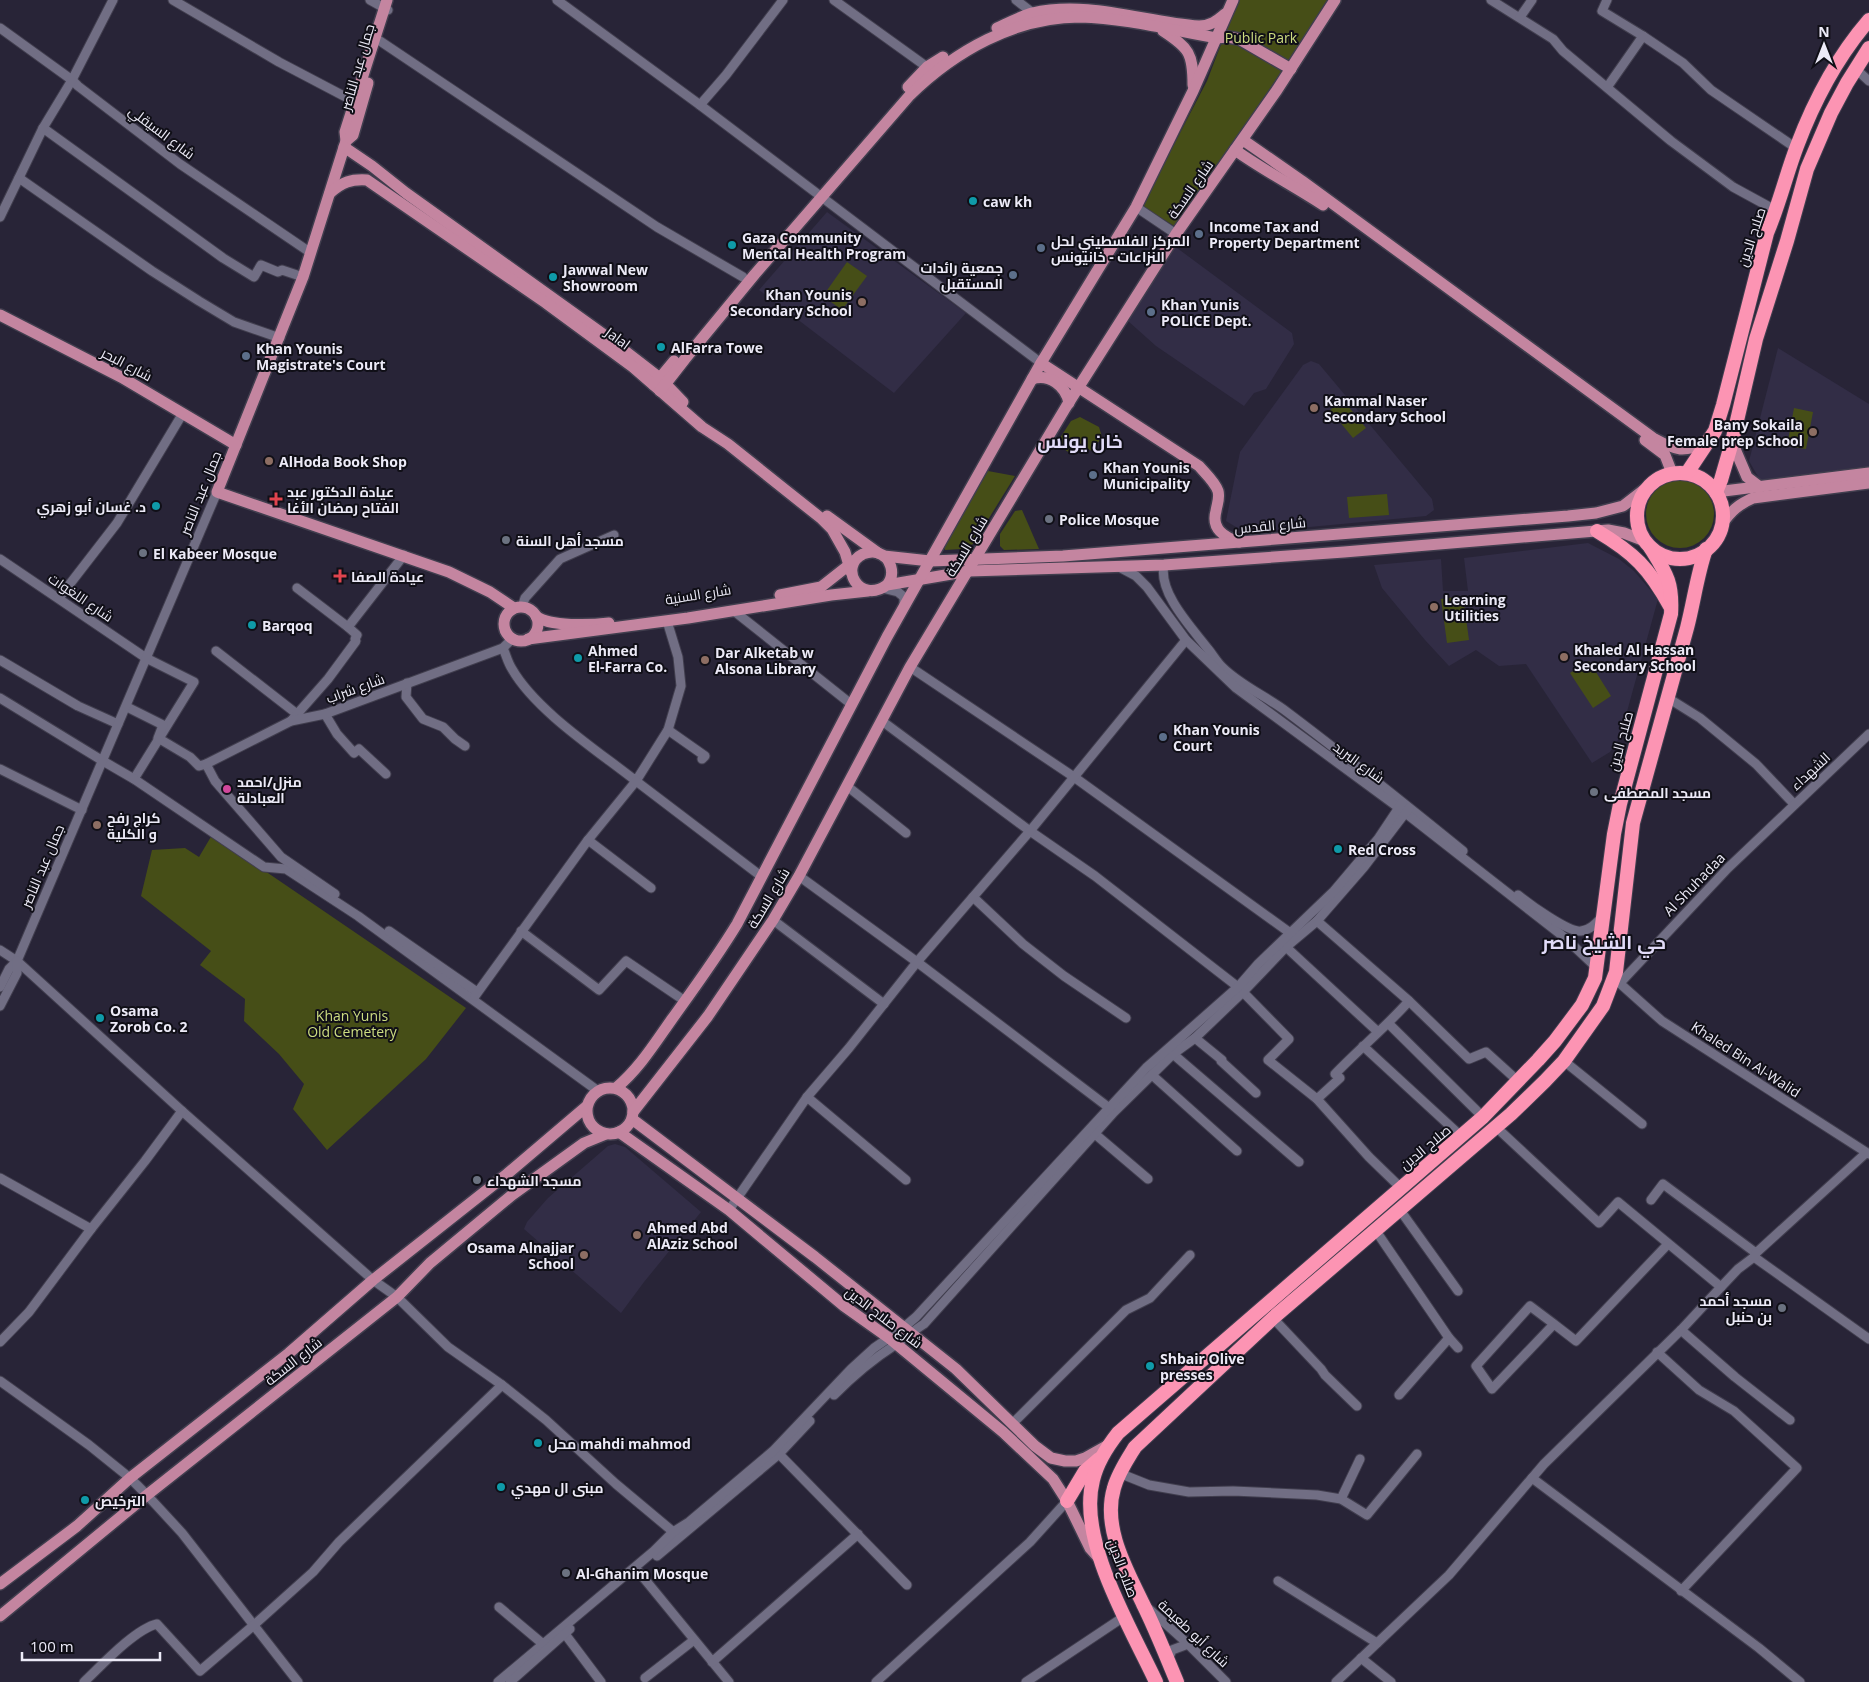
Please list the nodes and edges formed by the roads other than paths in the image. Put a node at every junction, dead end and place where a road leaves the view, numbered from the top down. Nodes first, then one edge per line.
1 (113, 0) edge
2 (173, 0) edge
3 (370, 0) edge
4 (556, 0) edge
5 (783, 0) edge
6 (834, 0) edge
7 (1016, 0) edge
8 (1233, 0) edge
9 (1335, 0) edge
10 (1491, 0) edge
11 (1532, 0) edge
12 (1607, 0) edge
13 (388, 4) edge
14 (1228, 12) junction
15 (1034, 13) junction
16 (1520, 17) junction
17 (1869, 20) edge
18 (0, 28) edge
19 (1160, 28) junction
20 (1643, 36) junction
21 (1216, 38) junction
22 (380, 41) junction
23 (1869, 48) edge
24 (927, 67) junction
25 (1291, 69) junction
26 (1857, 70) dead end
27 (72, 80) junction
28 (1869, 80) edge
29 (1608, 86) junction
30 (1193, 91) junction
31 (358, 103) junction
32 (700, 105) junction
33 (44, 128) junction
34 (1243, 140) junction
35 (345, 144) junction
36 (1796, 148) junction
37 (1235, 150) junction
38 (19, 178) junction
39 (330, 193) junction
40 (819, 195) junction
41 (1136, 207) junction
42 (1777, 211) junction
43 (0, 217) edge
44 (1176, 234) junction
45 (311, 253) junction
46 (303, 277) junction
47 (743, 278) junction
48 (0, 315) edge
49 (280, 338) junction
50 (1041, 363) junction
51 (1032, 379) junction
52 (660, 385) junction
53 (1079, 387) junction
54 (1069, 403) junction
55 (183, 413) junction
56 (1708, 442) junction
57 (1732, 442) junction
58 (236, 445) junction
59 (1672, 473) junction
60 (1687, 473) junction
61 (1869, 474) edge
62 (1869, 483) edge
63 (1650, 485) junction
64 (1760, 487) junction
65 (218, 492) junction
66 (1716, 492) junction
67 (1722, 524) junction
68 (1597, 531) junction
69 (614, 535) dead end
70 (1240, 543) junction
71 (1648, 544) junction
72 (1706, 549) junction
73 (881, 554) junction
74 (404, 556) junction
75 (0, 559) edge
76 (976, 560) junction
77 (930, 561) junction
78 (1164, 565) junction
79 (1119, 566) junction
80 (852, 567) junction
81 (969, 571) junction
82 (920, 579) junction
83 (884, 586) junction
84 (297, 588) dead end
85 (870, 591) junction
86 (59, 598) junction
87 (518, 607) junction
88 (904, 608) junction
89 (1671, 608) junction
90 (734, 610) junction
91 (536, 616) junction
92 (667, 621) junction
93 (348, 627) junction
94 (512, 638) junction
95 (528, 639) junction
96 (1186, 640) junction
97 (502, 648) junction
98 (216, 651) dead end
99 (146, 658) junction
100 (0, 660) edge
101 (910, 667) junction
102 (407, 683) junction
103 (0, 698) edge
104 (1668, 698) junction
105 (851, 704) junction
106 (127, 707) junction
107 (298, 714) junction
108 (325, 714) junction
109 (1644, 717) junction
110 (1662, 720) junction
111 (291, 721) junction
112 (882, 721) junction
113 (118, 724) junction
114 (668, 730) junction
115 (1869, 734) edge
116 (158, 738) junction
117 (464, 746) dead end
118 (702, 759) dead end
119 (103, 761) junction
120 (206, 764) junction
121 (0, 769) edge
122 (386, 774) dead end
123 (1074, 777) junction
124 (134, 779) junction
125 (636, 781) junction
126 (847, 786) junction
127 (1794, 804) junction
128 (1404, 808) junction
129 (82, 810) junction
130 (1770, 829) joint
131 (1030, 832) junction
132 (906, 833) dead end
133 (588, 840) junction
134 (799, 876) junction
135 (762, 877) junction
136 (651, 888) dead end
137 (973, 897) junction
138 (1604, 916) junction
139 (773, 920) junction
140 (1317, 921) junction
141 (521, 931) junction
142 (1293, 935) junction
143 (1286, 947) junction
144 (0, 950) edge
145 (17, 961) junction
146 (917, 962) junction
147 (1596, 968) junction
148 (1617, 981) junction
149 (0, 987) edge
150 (1241, 989) junction
151 (475, 995) junction
152 (685, 1001) junction
153 (1409, 1001) junction
154 (884, 1004) junction
155 (0, 1006) edge
156 (1126, 1018) dead end
157 (1389, 1024) junction
158 (1378, 1032) junction
159 (1196, 1038) junction
160 (1362, 1046) junction
161 (1173, 1054) junction
162 (1564, 1060) junction
163 (1152, 1075) junction
164 (1518, 1082) junction
165 (616, 1088) junction
166 (598, 1091) junction
167 (1256, 1093) dead end
168 (807, 1096) junction
169 (1317, 1099) junction
170 (587, 1106) junction
171 (1111, 1110) junction
172 (182, 1112) junction
173 (633, 1115) junction
174 (1483, 1117) junction
175 (1642, 1124) dead end
176 (1496, 1127) junction
177 (620, 1132) junction
178 (606, 1134) junction
179 (1095, 1134) junction
180 (1462, 1137) junction
181 (1237, 1151) dead end
182 (1868, 1154) edge
183 (1299, 1162) dead end
184 (0, 1178) edge
185 (1148, 1179) dead end
186 (906, 1180) dead end
187 (1397, 1191) junction
188 (738, 1199) junction
189 (1651, 1200) dead end
190 (729, 1210) junction
191 (1398, 1212) junction
192 (91, 1229) junction
193 (1376, 1231) junction
194 (1668, 1244) junction
195 (1755, 1255) junction
196 (1190, 1256) dead end
197 (373, 1280) junction
198 (1721, 1287) junction
199 (1458, 1291) dead end
200 (397, 1297) junction
201 (1273, 1318) junction
202 (1554, 1324) junction
203 (1681, 1330) junction
204 (906, 1331) junction
205 (1449, 1338) junction
206 (1869, 1339) edge
207 (893, 1341) junction
208 (0, 1342) edge
209 (1458, 1348) dead end
210 (1657, 1352) junction
211 (0, 1381) edge
212 (502, 1386) junction
213 (1400, 1395) dead end
214 (1357, 1406) dead end
215 (1790, 1420) dead end
216 (1013, 1423) junction
217 (1110, 1444) junction
218 (779, 1454) junction
219 (1417, 1454) dead end
220 (1102, 1457) junction
221 (1360, 1459) dead end
222 (1119, 1473) junction
223 (130, 1478) junction
224 (1532, 1478) junction
225 (147, 1496) junction
226 (1341, 1499) junction
227 (1066, 1501) junction
228 (858, 1534) junction
229 (676, 1535) junction
230 (1098, 1557) junction
231 (638, 1572) junction
232 (1278, 1581) dead end
233 (0, 1584) edge
234 (907, 1585) dead end
235 (1681, 1591) junction
236 (1143, 1604) junction
237 (499, 1607) dead end
238 (0, 1616) edge
239 (1125, 1616) junction
240 (254, 1625) junction
241 (565, 1634) junction
242 (694, 1640) junction
243 (1377, 1643) junction
244 (543, 1644) junction
245 (1188, 1644) junction
246 (1361, 1658) junction
247 (1168, 1660) junction
248 (712, 1662) junction
249 (645, 1678) dead end
250 (84, 1682) edge
251 (298, 1682) edge
252 (498, 1682) edge
253 (510, 1682) edge
254 (601, 1682) edge
255 (729, 1682) edge
256 (877, 1682) edge
257 (1026, 1682) edge
258 (1156, 1682) edge
259 (1177, 1682) edge
260 (1226, 1682) edge
261 (1336, 1682) edge
262 (1391, 1682) edge
263 (1800, 1682) edge

1 - 27 street
2 - 31 street
3 - 13 street
4 - 32 street
5 - 32 street
6 - 24 street
7 - 15 street
8 - 14 main road, شارع السكة
9 - 25 main road, شارع السكة
10 - 16 street
11 - 16 street
12 - 20 street
13 - 22 main road, جمال عبد الناصر
13 - 31 main road, جمال عبد الناصر
14 - 15 main road
14 - 21 main road, شارع السكة
15 - 24 main road
16 - 29 street
17 - 36 highway, صلاح الدين
18 - 27 street, شارع السيقلي
19 - 21 main road
19 - 30 main road
19 - 40 main road
20 - 29 street
20 - 36 street
21 - 25 main road
21 - 30 main road, شارع السكة
22 - 31 main road, جمال عبد الناصر
22 - 47 street
23 - 57 highway
24 - 40 main road
25 - 34 main road, شارع السكة
26 - 28 street
27 - 33 street
27 - 45 street, شارع السيقلي
29 - 42 street
30 - 41 main road, شارع السكة
31 - 35 main road, جمال عبد الناصر
32 - 40 street
33 - 38 street
33 - 46 street
34 - 37 main road, شارع السكة
34 - 56 main road
35 - 39 main road, جمال عبد الناصر
35 - 52 main road, Jalal
36 - 42 highway, صلاح الدين
37 - 44 main road, شارع السكة
37 - 59 main road
38 - 43 street
38 - 49 street
39 - 45 main road, جمال عبد الناصر
39 - 52 main road, Jalal
40 - 47 main road
40 - 50 street
40 - 52 main road
41 - 44 street
41 - 50 main road, شارع السكة
42 - 56 highway, صلاح الدين
44 - 53 main road, شارع السكة
45 - 46 main road, جمال عبد الناصر
46 - 49 main road, جمال عبد الناصر
47 - 52 main road
48 - 55 main road, شارع البحر
49 - 58 main road, جمال عبد الناصر
50 - 51 main road, شارع السكة
50 - 53 main road
51 - 54 main road
51 - 77 main road, شارع السكة
52 - 73 main road, Jalal
52 - 80 main road, Jalal
53 - 54 main road, شارع السكة
53 - 70 main road
54 - 76 main road, شارع السكة
55 - 58 main road, شارع البحر
55 - 86 street
56 - 60 highway, صلاح الدين
57 - 64 main road
57 - 66 highway
58 - 65 main road, جمال عبد الناصر
59 - 60 highway
59 - 63 highway
60 - 66 highway
61 - 64 main road
62 - 67 main road
63 - 70 main road, شارع القدس
63 - 71 highway
64 - 66 main road
65 - 74 main road, شارع السنية
65 - 99 street, جمال عبد الناصر
66 - 67 highway
67 - 72 highway
68 - 71 main road
68 - 78 main road
68 - 89 highway
69 - 87 street
70 - 76 main road, شارع القدس
71 - 72 highway
71 - 89 highway, صلاح الدين
72 - 104 highway, صلاح الدين
73 - 77 main road, شارع القدس
73 - 80 main road
73 - 83 main road
74 - 87 main road, شارع السنية
74 - 93 street
75 - 86 street, شارع اللغوات
76 - 77 main road, شارع القدس
76 - 81 main road, شارع السكة
77 - 82 main road, شارع السكة
78 - 79 main road
78 - 128 street, شارع البريد
79 - 81 main road
79 - 96 street, شارع البريد
80 - 85 main road
80 - 91 main road, شارع السنية
81 - 82 main road
81 - 101 main road, شارع السكة
82 - 83 main road
82 - 88 main road, شارع السكة
83 - 85 main road
83 - 88 street
84 - 93 street
85 - 90 main road, شارع السنية
86 - 99 street, شارع اللغوات
87 - 91 main road, شارع السنية
87 - 94 main road
88 - 105 main road, شارع السكة
89 - 109 highway, صلاح الدين
90 - 92 main road, شارع السنية
90 - 105 street
91 - 95 main road
92 - 95 main road, شارع السنية
92 - 114 street
93 - 107 street
94 - 95 main road, شارع السنية
94 - 97 street, شارع شراب
96 - 123 street
96 - 128 street, شارع البريد
97 - 102 street, شارع شراب
97 - 125 street
98 - 107 street
99 - 106 street, جمال عبد الناصر
99 - 116 street, شارع اللغوات
100 - 113 street
101 - 112 main road, شارع السكة
101 - 123 street
102 - 108 street, شارع شراب
102 - 117 street
103 - 119 street
104 - 110 highway, صلاح الدين
104 - 127 street
105 - 135 main road, شارع السكة
106 - 113 street, جمال عبد الناصر
106 - 116 street
107 - 111 street
108 - 111 street, شارع شراب
108 - 122 street
109 - 110 highway
109 - 138 highway, صلاح الدين
110 - 148 highway, صلاح الدين
111 - 120 street, شارع شراب
112 - 126 main road, شارع السكة
112 - 131 street
113 - 119 street, جمال عبد الناصر
114 - 118 street
114 - 125 street
115 - 127 street, الشهداء
116 - 120 street
116 - 124 street
119 - 124 street
119 - 129 street, جمال عبد الناصر
120 - 151 street
121 - 129 street
123 - 131 street
123 - 142 street
124 - 151 street
125 - 133 street
125 - 135 street
126 - 132 street
126 - 134 main road, شارع السكة
127 - 130 street, الشهداء
128 - 138 street, شارع البريد
128 - 140 street
128 - 142 street
128 - 147 street, شارع البريد
129 - 145 street, جمال عبد الناصر
130 - 148 street, Al Shuhadaa
131 - 137 street
131 - 150 street
133 - 136 street
133 - 141 street
134 - 139 main road, شارع السكة
134 - 146 street
135 - 152 main road, شارع السكة
137 - 146 street
137 - 156 street
138 - 147 highway, صلاح الدين
139 - 154 street
139 - 173 main road, شارع السكة
140 - 142 street
140 - 153 street
141 - 151 street
141 - 152 street
142 - 143 street
142 - 150 street
143 - 150 street
143 - 158 street
144 - 145 street
145 - 149 street, جمال عبد الناصر
145 - 155 street, جمال عبد الناصر
145 - 172 street
146 - 154 street
146 - 171 street
147 - 164 highway, صلاح الدين
148 - 162 highway, صلاح الدين
148 - 182 street, Khaled Bin Al-Walid
150 - 159 street
150 - 169 street
150 - 171 street
151 - 166 street
152 - 165 main road, شارع السكة
153 - 157 street
153 - 164 street
154 - 168 street
157 - 158 street
157 - 174 street
158 - 160 street
159 - 161 street
159 - 167 street
160 - 169 street
160 - 180 street
161 - 163 street
161 - 183 street
162 - 175 street
162 - 176 highway, صلاح الدين
163 - 171 street
163 - 181 street
164 - 174 highway, صلاح الدين
165 - 166 main road
165 - 173 main road
166 - 170 main road
168 - 186 street
168 - 188 street
169 - 187 street
170 - 178 main road
170 - 197 main road, شارع السكة
171 - 179 street
171 - 204 street
172 - 192 street
172 - 197 street
173 - 177 main road
173 - 188 main road, شارع صلاح الدين
174 - 180 highway, صلاح الدين
176 - 191 highway, صلاح الدين
176 - 194 street
177 - 178 main road
177 - 190 main road, شارع صلاح الدين
178 - 200 main road, شارع السكة
179 - 185 street
179 - 204 street
180 - 187 highway, صلاح الدين
182 - 195 street
184 - 192 street
187 - 191 highway
187 - 217 highway, صلاح الدين
188 - 190 street
188 - 204 main road, شارع صلاح الدين
189 - 195 street
190 - 207 main road, شارع صلاح الدين
191 - 193 highway, صلاح الدين
191 - 199 street
192 - 208 street
193 - 201 highway, صلاح الدين
193 - 205 street
194 - 198 street
194 - 202 street
195 - 198 street
195 - 206 street
196 - 216 street
197 - 200 street
197 - 223 main road, شارع السكة
198 - 203 street
200 - 212 street
200 - 225 main road, شارع السكة
201 - 214 street
201 - 222 highway, صلاح الدين
202 - 202 street
203 - 210 street
203 - 215 street
204 - 207 street
204 - 216 main road, شارع صلاح الدين
205 - 209 street
205 - 213 street
207 - 218 street
207 - 227 main road, شارع صلاح الدين
207 - 229 street
210 - 224 street
210 - 235 street
211 - 223 street
212 - 229 street
212 - 240 street
216 - 217 main road, شارع صلاح الدين
217 - 220 highway, صلاح الدين
218 - 228 street
218 - 229 street
219 - 226 street
220 - 227 highway
220 - 230 highway, صلاح الدين
221 - 226 street
222 - 226 street
222 - 236 highway, صلاح الدين
223 - 225 street
223 - 233 main road, شارع السكة
224 - 235 street
224 - 243 street
225 - 238 main road, شارع السكة
225 - 240 street
227 - 230 main road, شارع صلاح الدين
227 - 256 street
228 - 234 street
228 - 248 street
229 - 231 street
229 - 244 street
230 - 239 highway, صلاح الدين
231 - 241 street
231 - 242 street
232 - 243 street
235 - 263 street
236 - 245 street, شارع أبو طعيمة
236 - 247 highway, صلاح الدين
237 - 244 street
239 - 257 street
239 - 258 highway, صلاح الدين
240 - 250 street
240 - 251 street
241 - 253 street
241 - 254 street
242 - 248 street
242 - 249 street
243 - 246 street
244 - 252 street
245 - 247 street
245 - 260 street, شارع أبو طعيمة
246 - 261 street
246 - 262 street
247 - 259 highway, صلاح الدين
248 - 255 street

